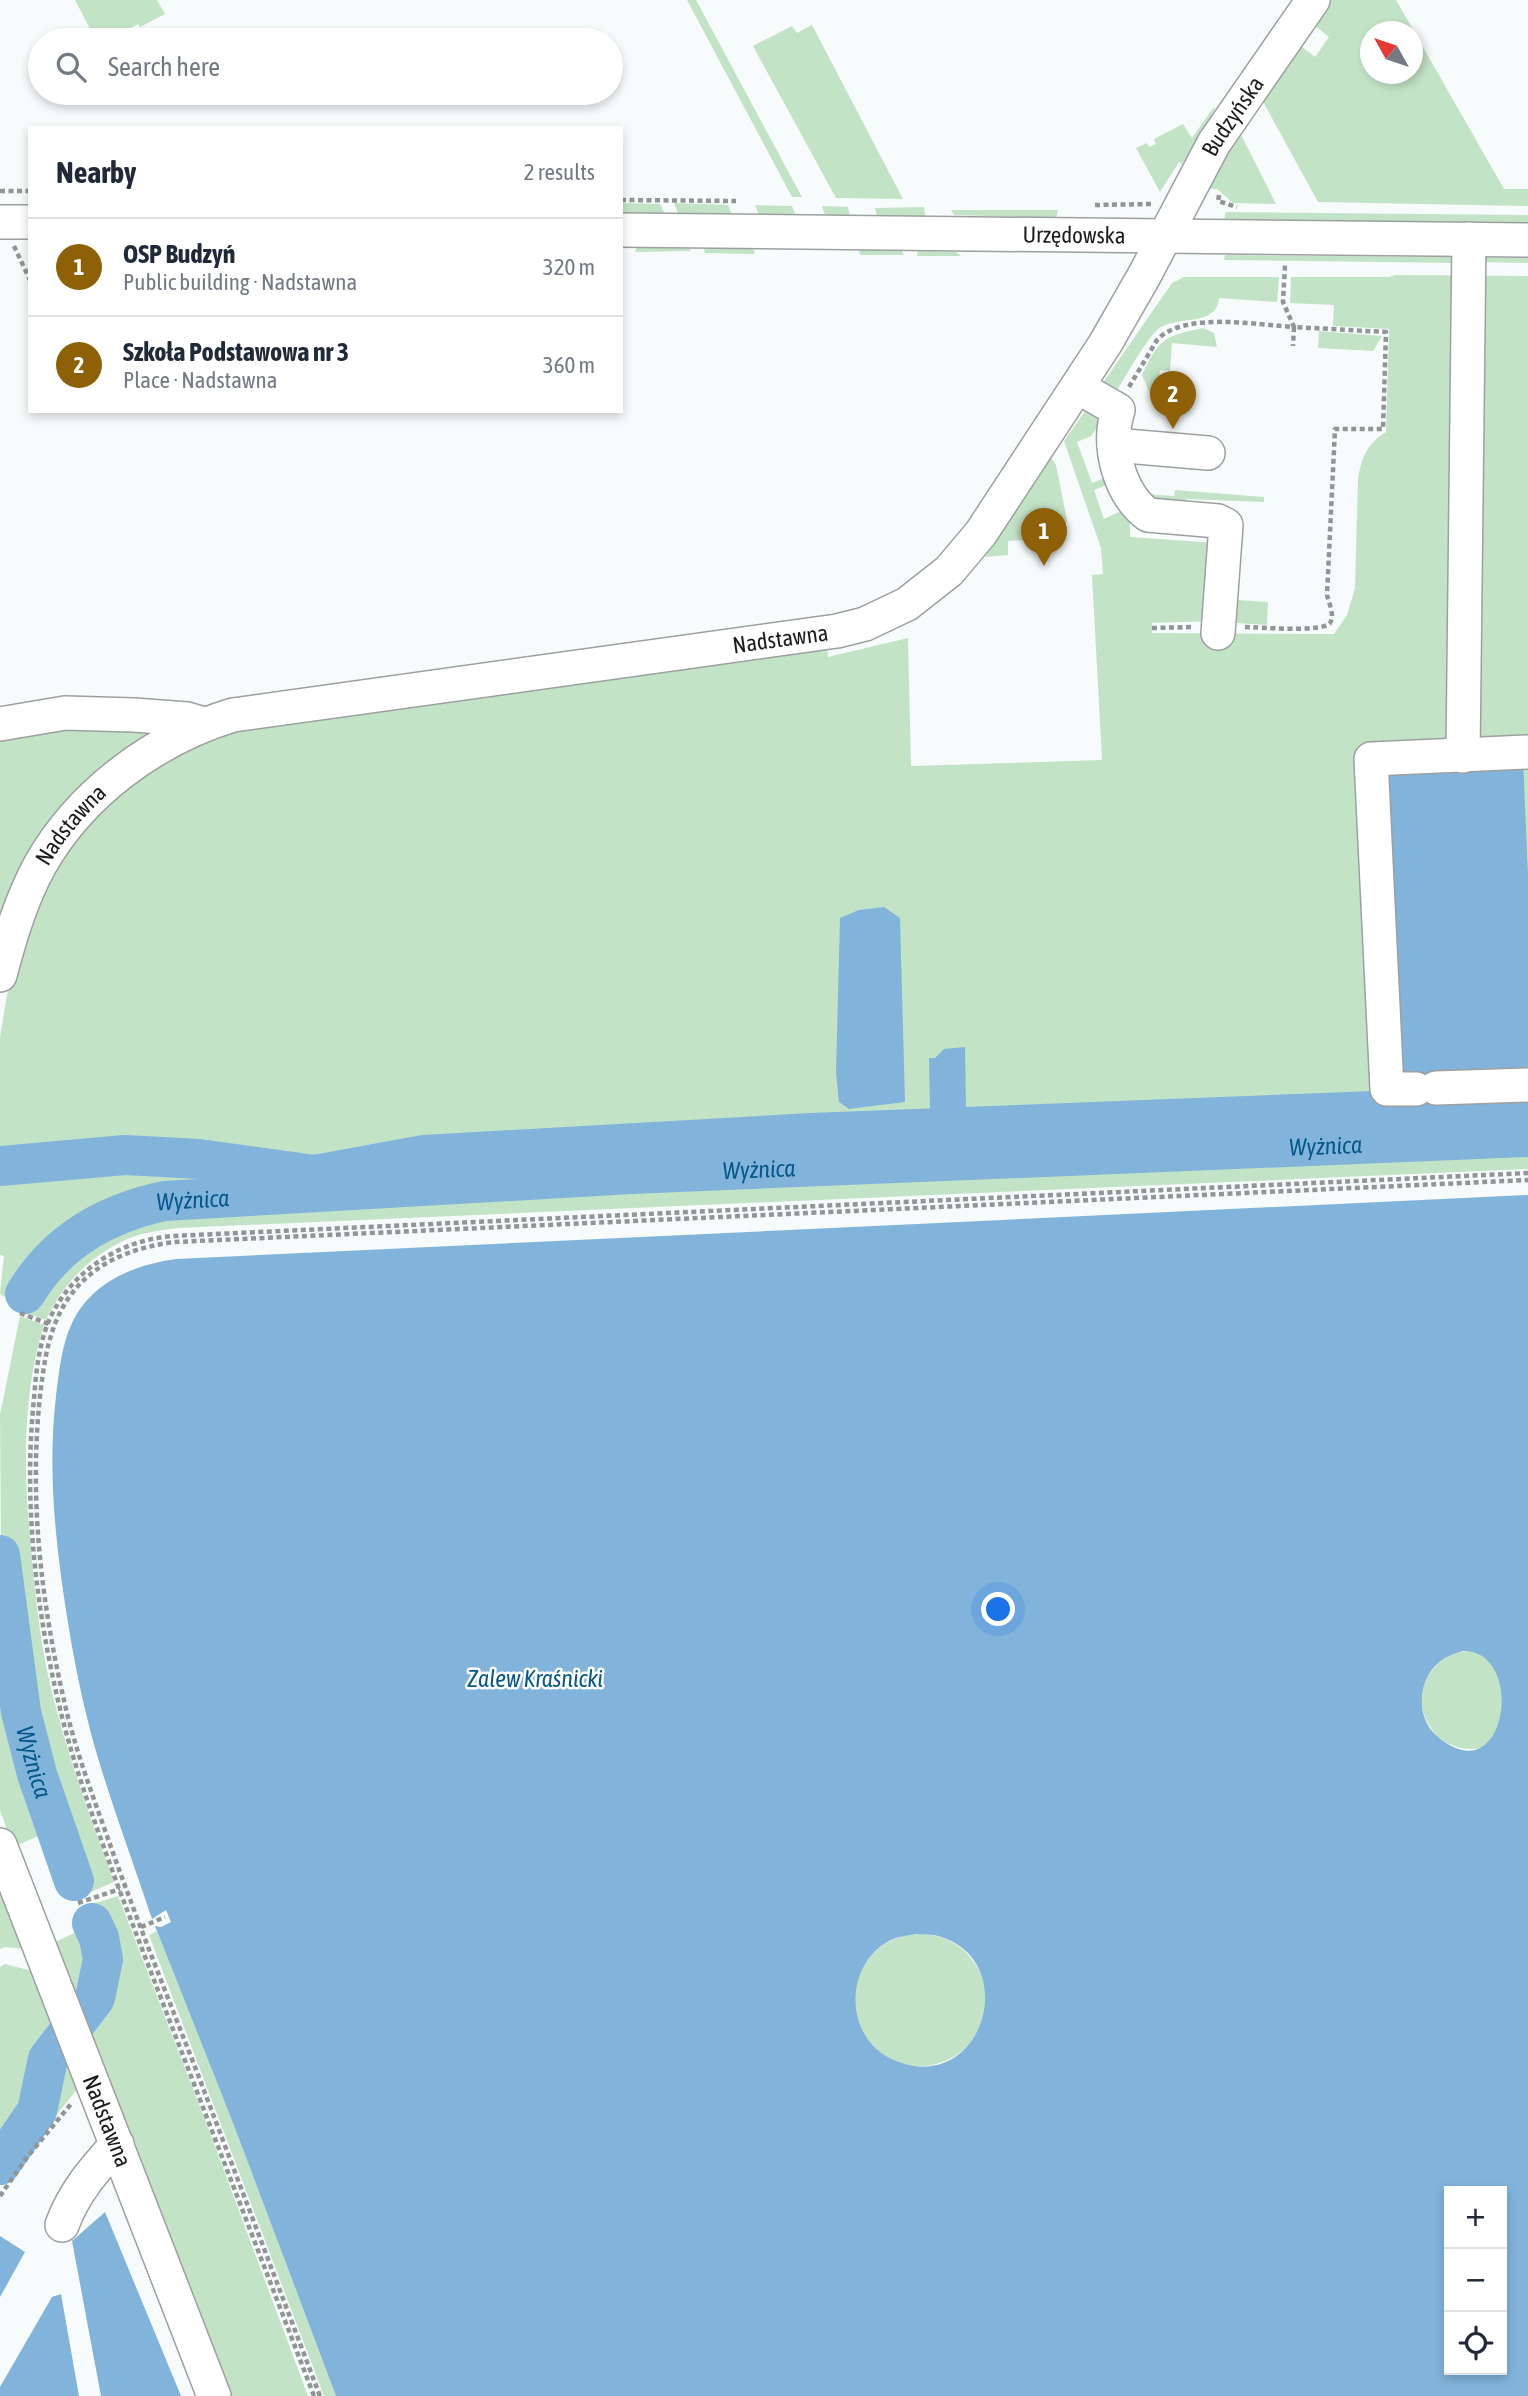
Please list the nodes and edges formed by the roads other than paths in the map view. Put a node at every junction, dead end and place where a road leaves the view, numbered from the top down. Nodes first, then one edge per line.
1 (1313, 0) edge
2 (0, 222) edge
3 (28, 222) edge
4 (623, 230) edge
5 (1164, 237) junction
6 (1469, 239) junction
7 (1528, 240) edge
8 (1078, 387) junction
9 (1114, 445) junction
10 (1208, 453) dead end
11 (1219, 630) road end
12 (0, 724) edge
13 (204, 724) junction
14 (1528, 752) edge
15 (1463, 756) junction
16 (0, 975) edge
17 (1528, 1085) edge
18 (0, 1845) edge
19 (117, 2144) junction
20 (62, 2225) dead end
21 (214, 2396) edge

1 - 5 street, Budzyńska
2 - 3 street
4 - 5 street, Urzędowska
5 - 6 street, Urzędowska
5 - 8 street, Nadstawna
6 - 7 street, Urzędowska
6 - 15 street
8 - 9 street
8 - 13 street, Nadstawna
9 - 10 street
9 - 11 street
12 - 13 street, Nadstawna
13 - 16 street, Nadstawna
14 - 15 street
15 - 17 street
18 - 19 street, Nadstawna
19 - 20 street
19 - 21 street, Nadstawna

